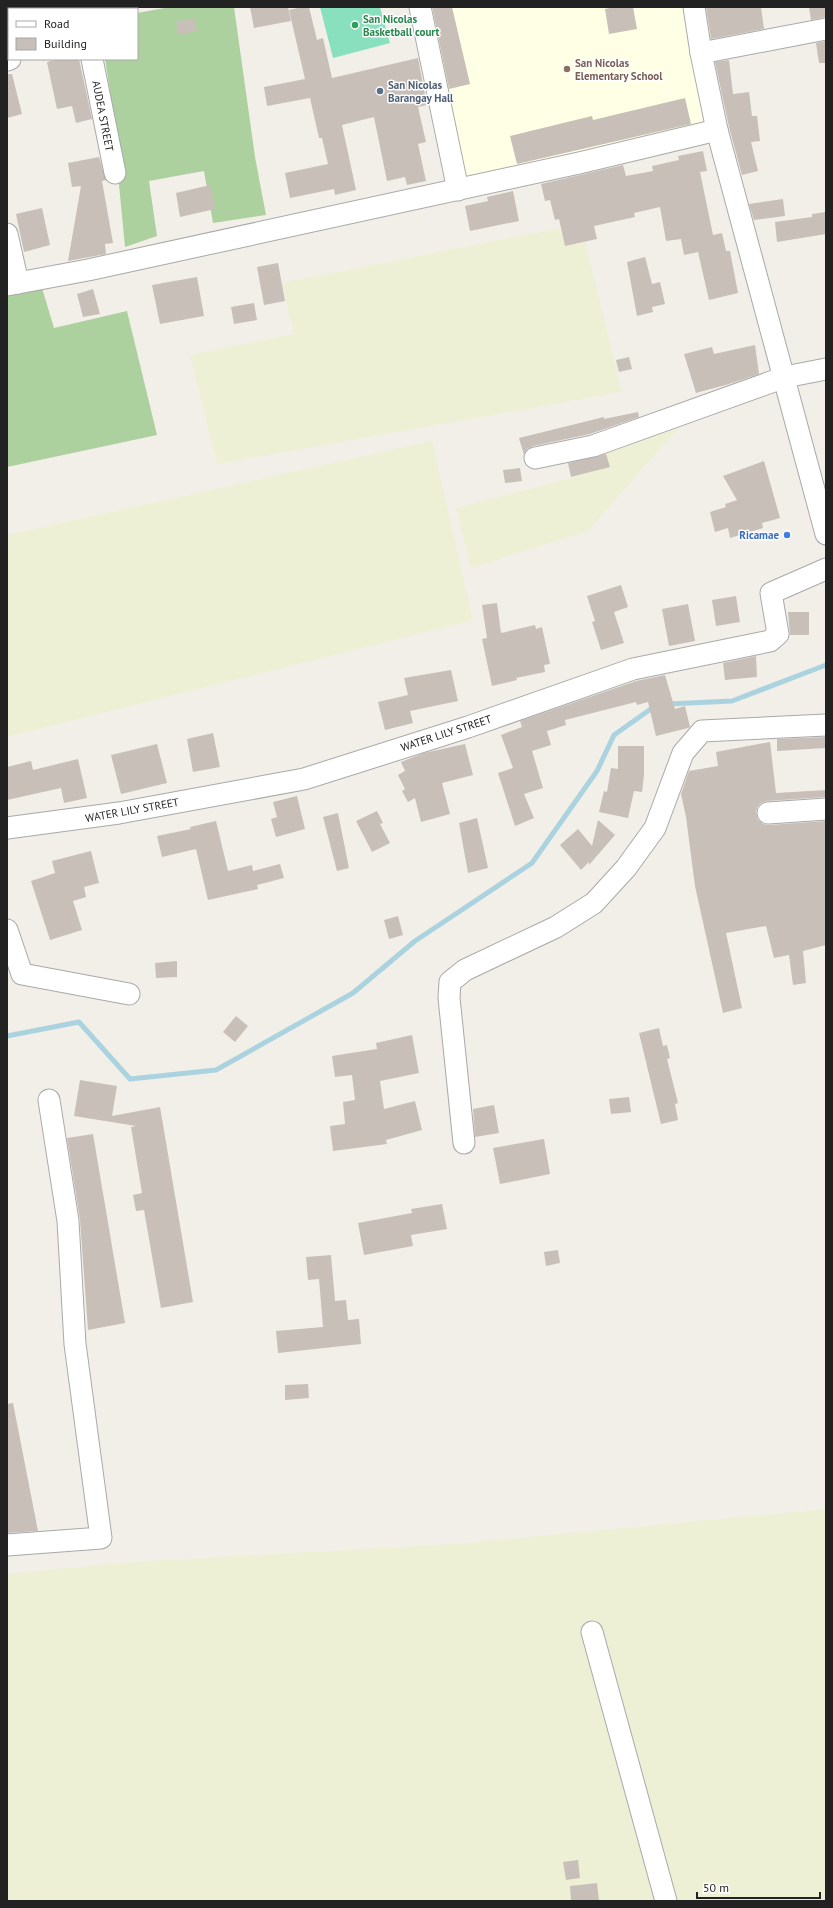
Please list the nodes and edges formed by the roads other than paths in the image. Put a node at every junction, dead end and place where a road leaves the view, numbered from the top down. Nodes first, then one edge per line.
1 (420, 7) edge
2 (694, 7) edge
3 (826, 29) edge
4 (701, 53) junction
5 (92, 60) edge
6 (717, 130) junction
7 (115, 173) dead end
8 (458, 190) junction
9 (7, 234) edge
10 (13, 284) edge
11 (826, 369) edge
12 (785, 377) junction
13 (535, 458) dead end
14 (826, 534) edge
15 (826, 568) edge
16 (826, 725) edge
17 (826, 809) edge
18 (768, 813) dead end
19 (7, 828) edge
20 (7, 930) edge
21 (129, 994) dead end
22 (49, 1100) dead end
23 (464, 1142) dead end
24 (7, 1545) edge
25 (592, 1632) dead end
26 (666, 1901) edge

1 - 8 street
2 - 4 street
3 - 4 street
4 - 6 street
5 - 7 street, AUDEA STREET
6 - 8 street
6 - 12 street
8 - 10 street
9 - 10 street
11 - 12 street
12 - 13 street
12 - 14 street
15 - 19 street, WATER LILY STREET
16 - 23 street
17 - 18 street
20 - 21 street
22 - 24 street
25 - 26 street

